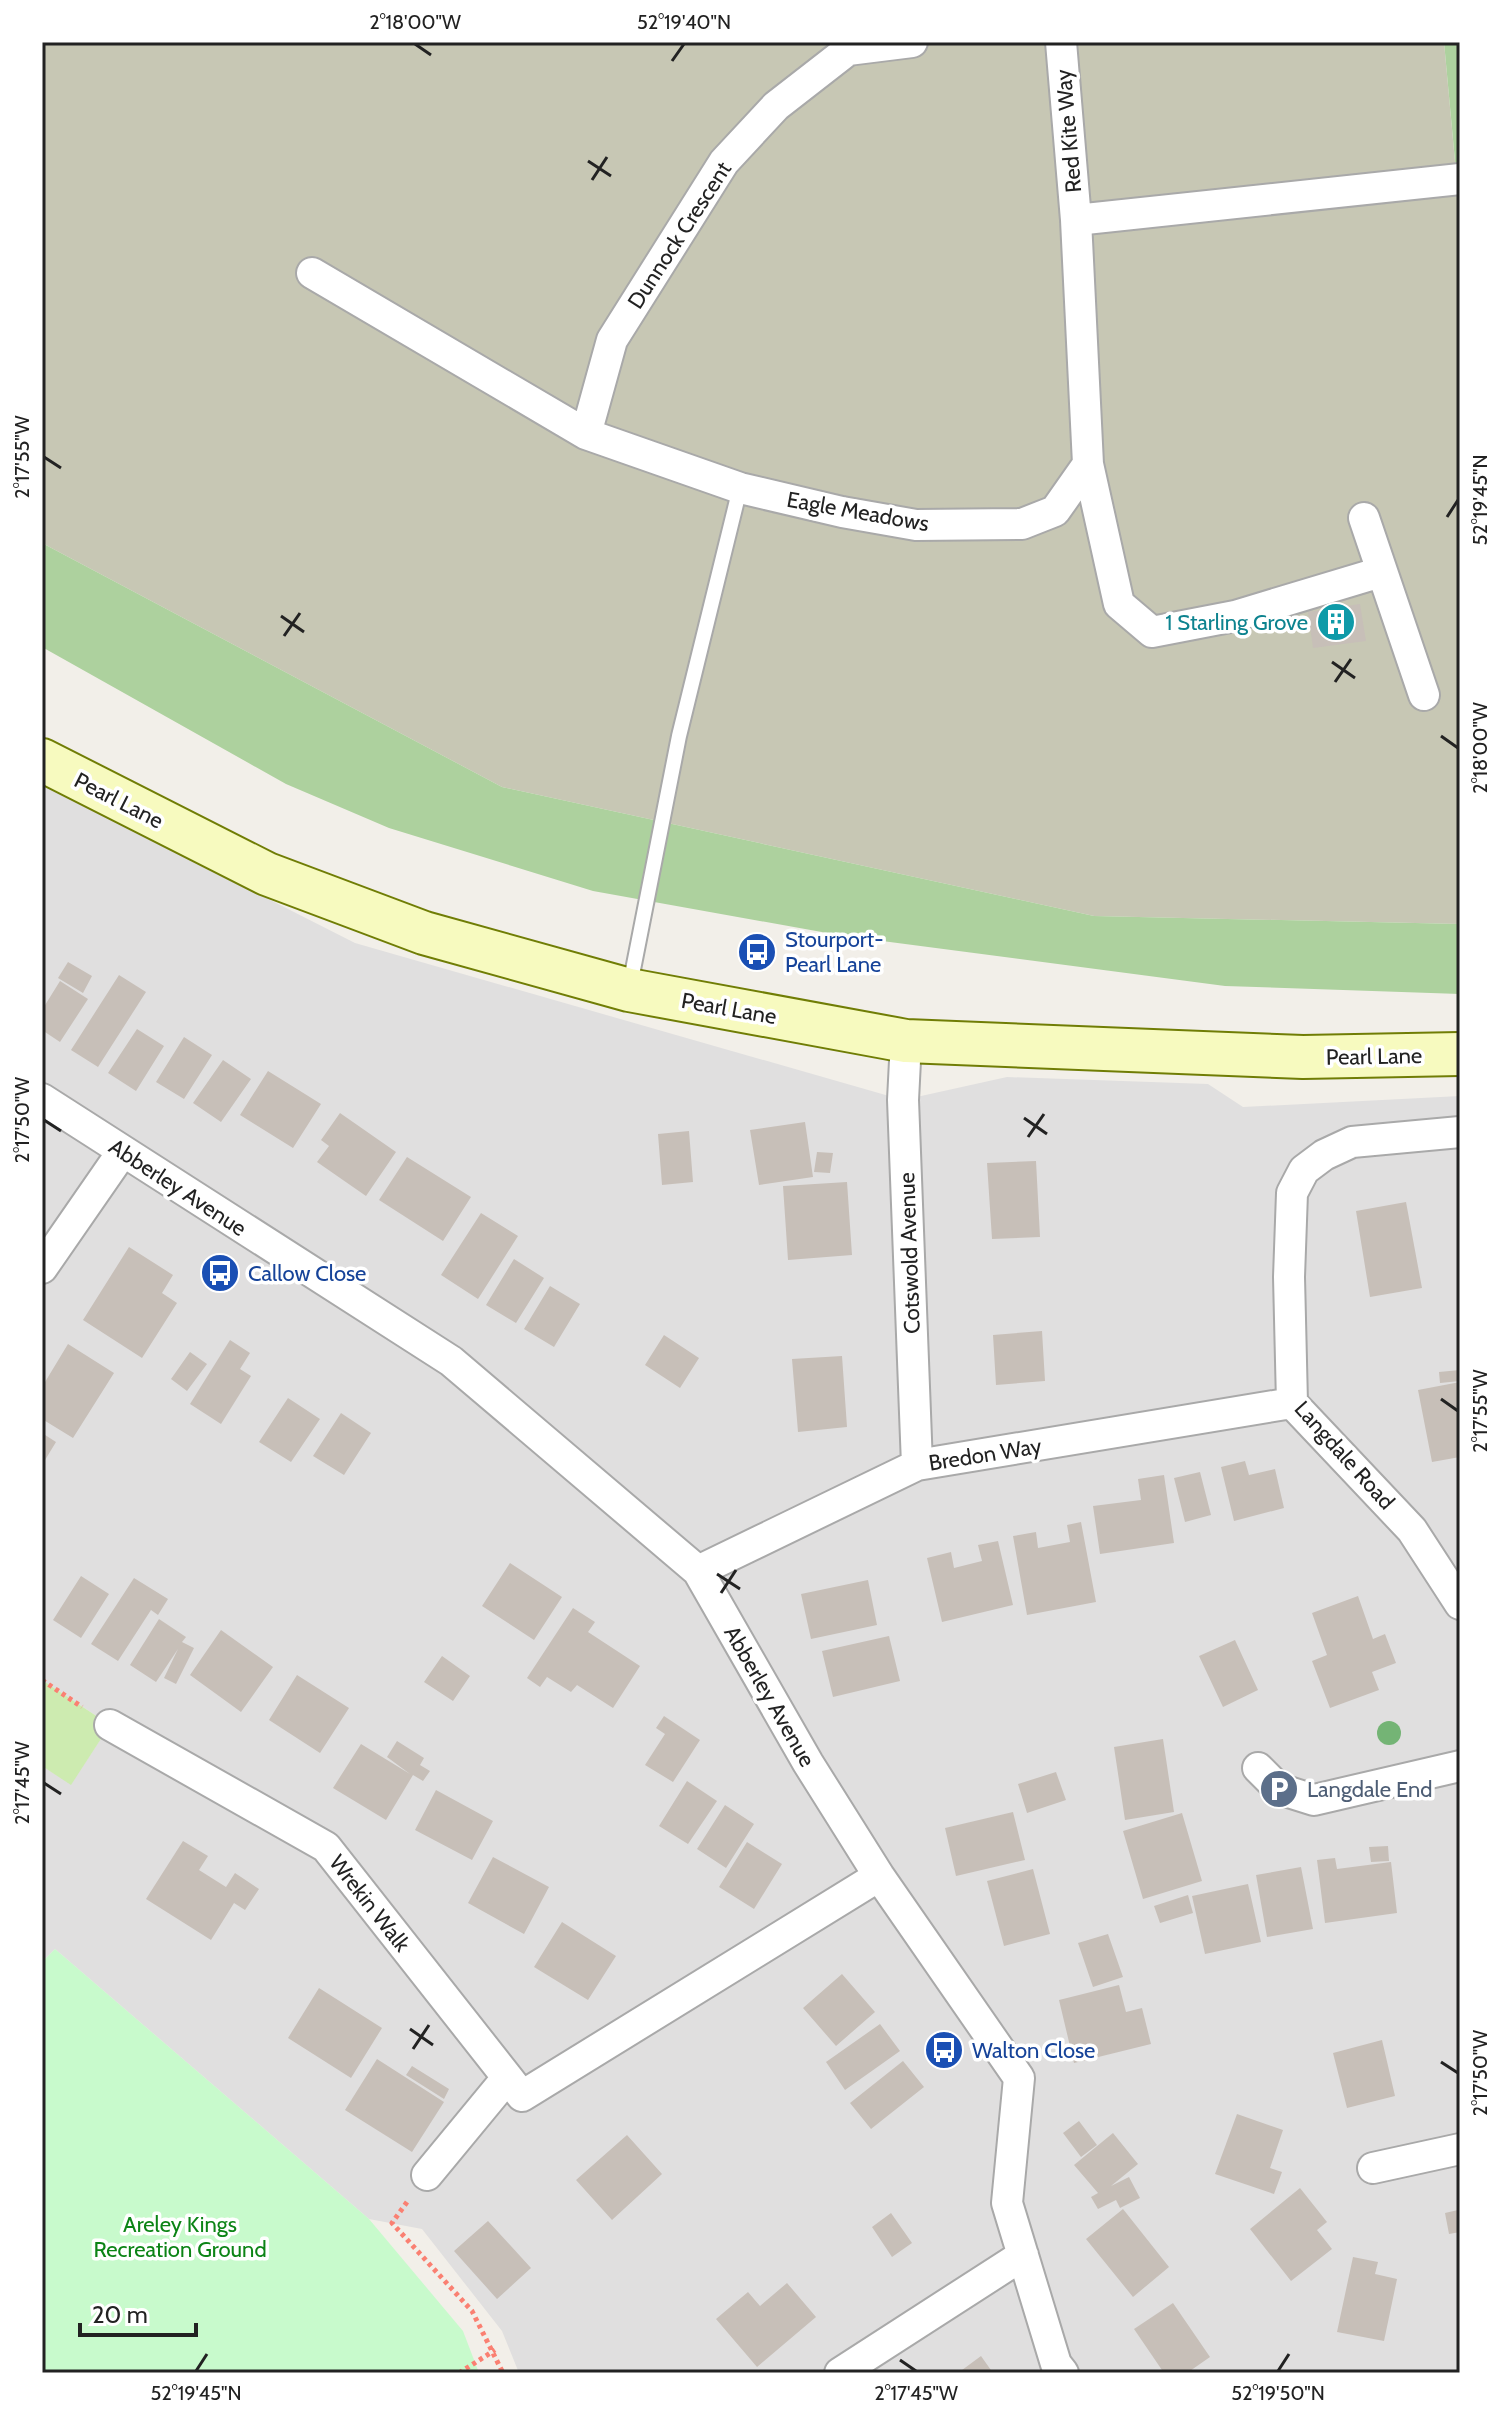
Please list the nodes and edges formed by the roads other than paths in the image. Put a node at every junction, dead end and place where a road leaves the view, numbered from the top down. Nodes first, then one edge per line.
1 (912, 42) edge
2 (1061, 42) edge
3 (1460, 179) edge
4 (1076, 220) junction
5 (312, 273) dead end
6 (586, 434) junction
7 (1088, 464) junction
8 (740, 488) junction
9 (1364, 518) dead end
10 (1381, 572) junction
11 (1424, 695) dead end
12 (42, 760) edge
13 (629, 990) junction
14 (906, 1041) junction
15 (1460, 1054) edge
16 (42, 1099) edge
17 (1460, 1132) edge
18 (123, 1151) junction
19 (42, 1268) edge
20 (1292, 1403) junction
21 (917, 1465) junction
22 (698, 1571) junction
23 (1460, 1604) edge
24 (110, 1725) road end
25 (1460, 1766) edge
26 (1258, 1768) dead end
27 (879, 1876) junction
28 (507, 2078) junction
29 (1460, 2149) edge
30 (1373, 2168) dead end
31 (427, 2175) road end
32 (1023, 2255) junction
33 (840, 2373) edge
34 (1063, 2373) edge

1 - 6 street, Dunnock Crescent
2 - 4 street, Red Kite Way
3 - 4 street
4 - 7 street
5 - 6 street, Eagle Meadows
6 - 8 street, Eagle Meadows
7 - 8 street, Eagle Meadows
7 - 10 street
8 - 13 lane
9 - 10 street
10 - 11 street
12 - 13 main road, Pearl Lane
13 - 14 main road, Pearl Lane
14 - 15 main road, Pearl Lane
14 - 21 street, Cotswold Avenue
16 - 18 street, Abberley Avenue
17 - 20 street, Langdale Road
18 - 19 street
18 - 22 street, Abberley Avenue
20 - 21 street, Bredon Way
20 - 23 street, Langdale Road
21 - 22 street, Bredon Way
22 - 27 street, Abberley Avenue
24 - 28 street, Wrekin Walk
25 - 26 street
27 - 28 street
27 - 32 street, Abberley Avenue
28 - 31 street
29 - 30 street
32 - 33 street
32 - 34 street, Abberley Avenue

